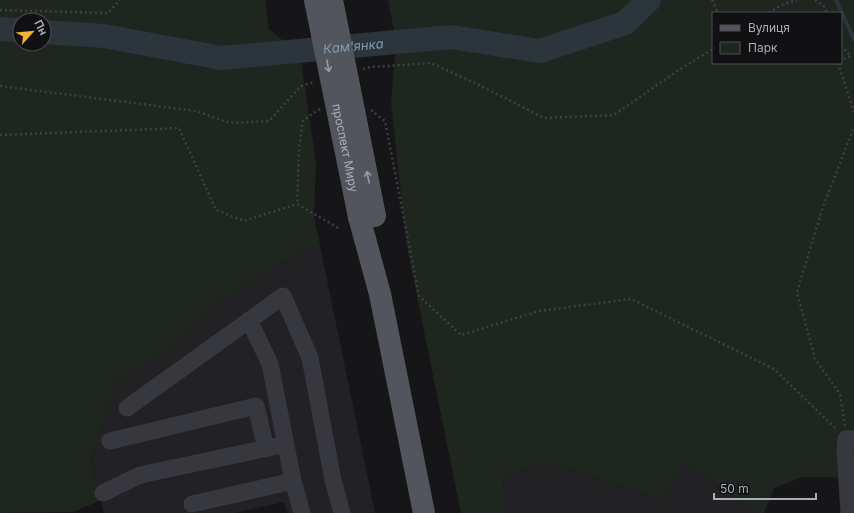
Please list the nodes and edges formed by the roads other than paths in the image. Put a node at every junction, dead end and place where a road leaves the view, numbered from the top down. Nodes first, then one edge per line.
1 (315, 0) edge
2 (332, 0) edge
3 (367, 216) junction
4 (249, 320) junction
5 (127, 408) dead end
6 (850, 439) edge
7 (110, 441) dead end
8 (287, 444) junction
9 (266, 449) junction
10 (293, 481) junction
11 (103, 493) dead end
12 (192, 504) dead end
13 (302, 513) edge
14 (342, 513) edge
15 (424, 513) edge
16 (849, 513) edge

1 -> 3 main road, проспект Миру, bridge
3 -> 2 main road, проспект Миру, bridge
3 - 15 main road, проспект Миру
4 - 5 lane
4 - 8 lane
4 - 14 lane
6 - 16 lane
7 - 9 lane
8 - 9 lane
8 - 10 lane
9 - 11 lane
10 - 12 lane
10 - 13 lane

